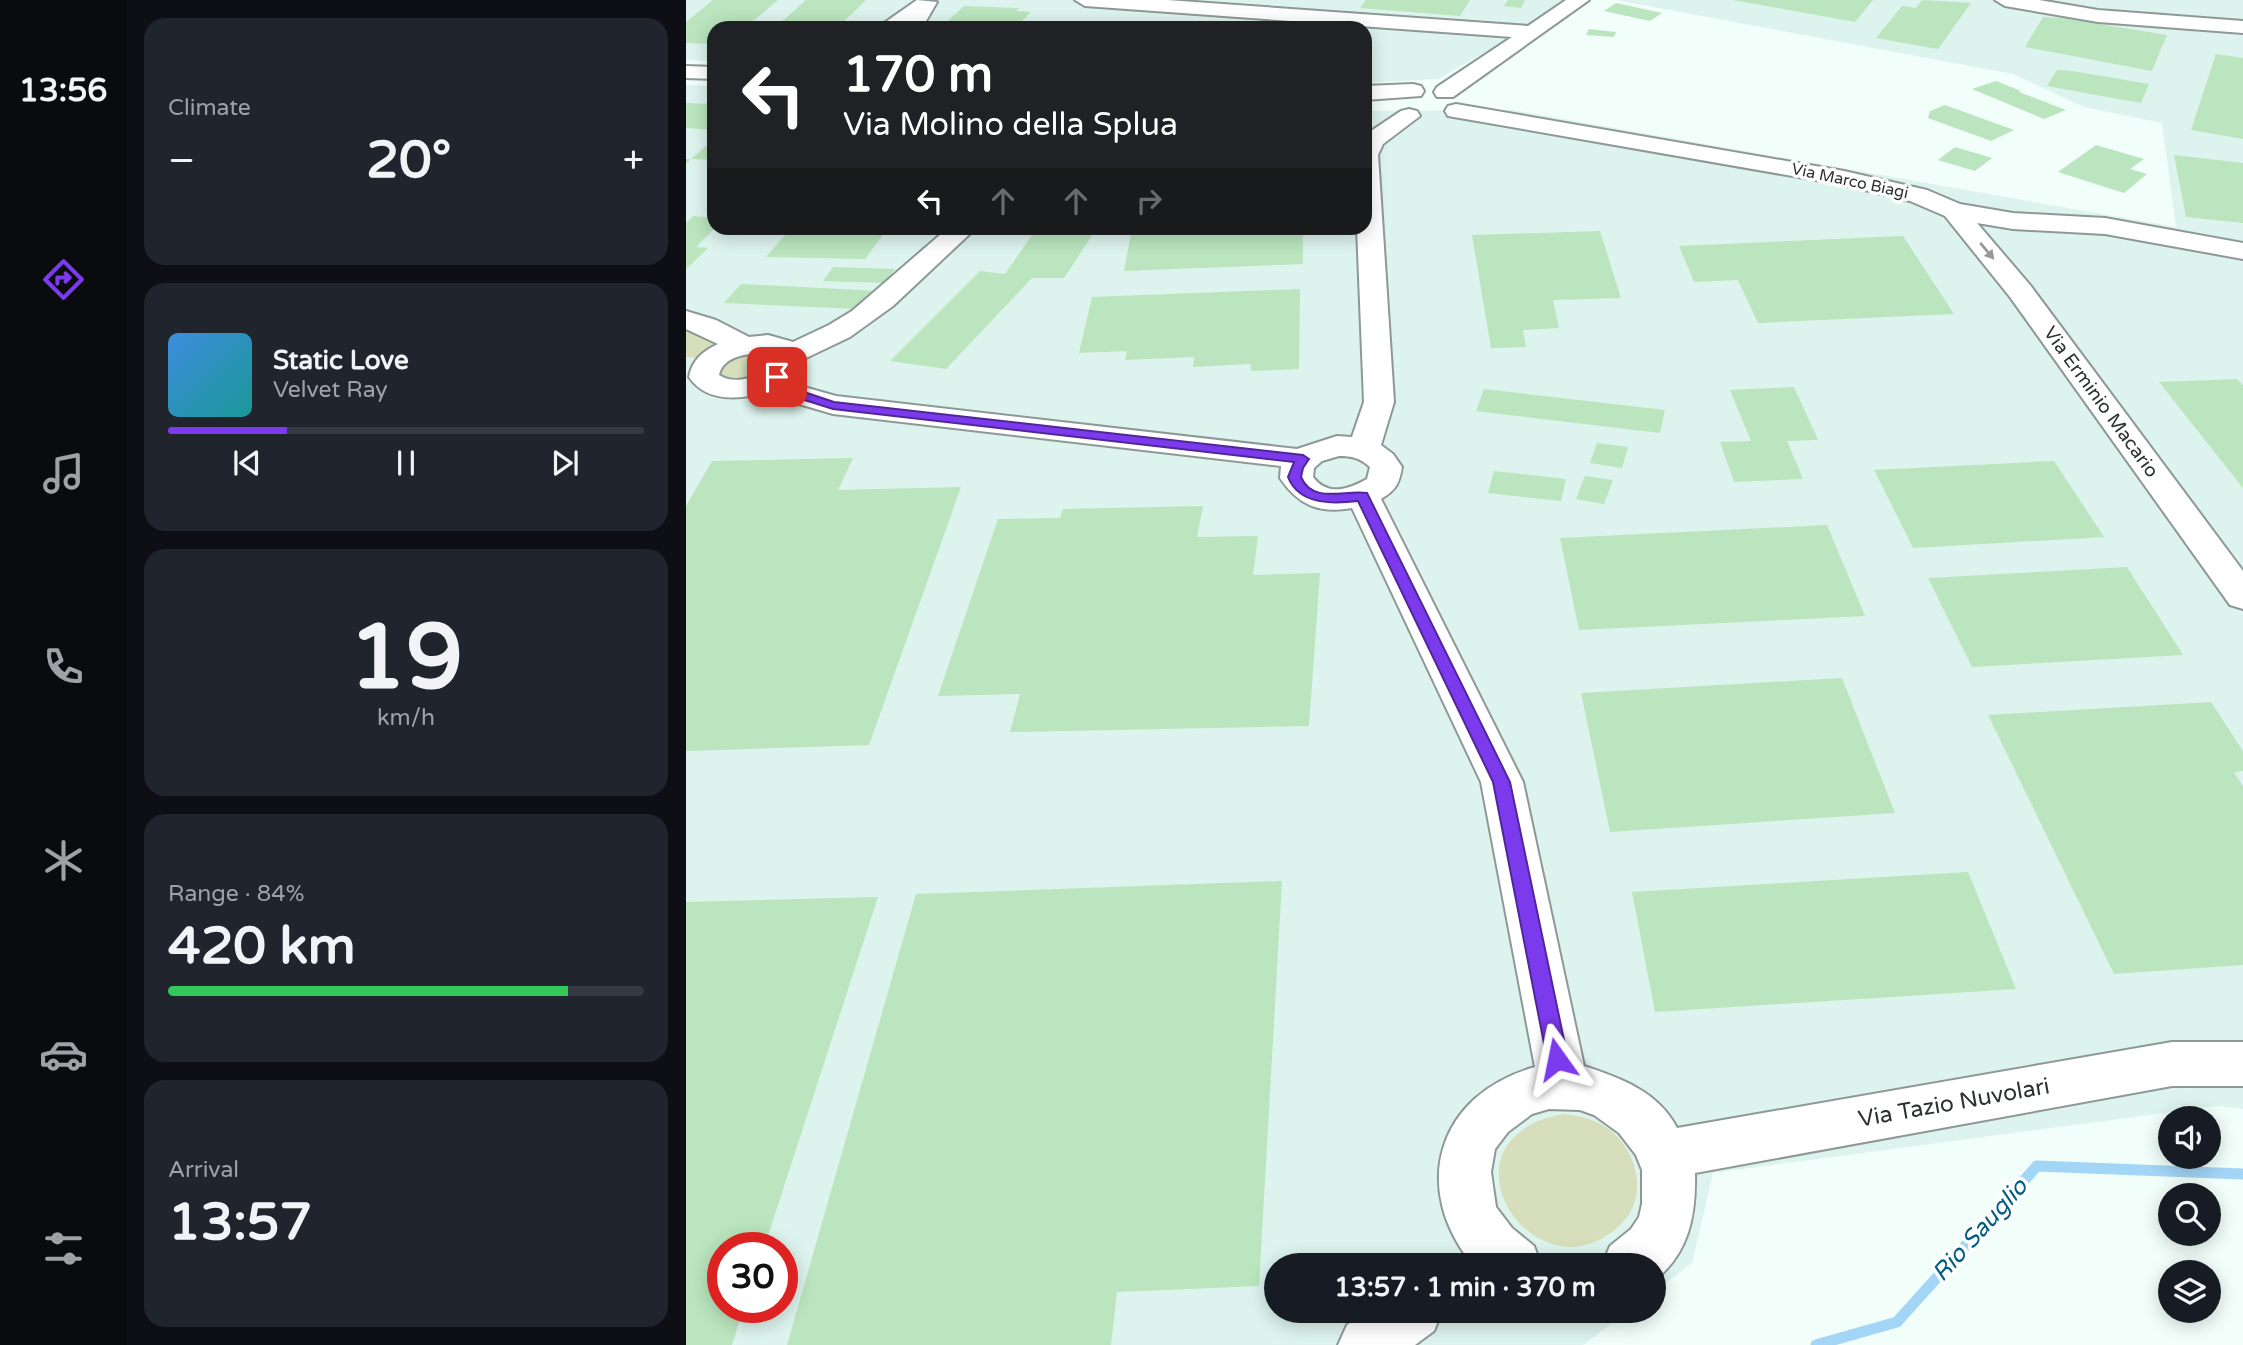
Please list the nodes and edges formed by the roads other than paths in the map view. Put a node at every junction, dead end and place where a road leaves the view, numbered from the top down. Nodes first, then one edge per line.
1 (1085, 0) edge
2 (1579, 0) edge
3 (2005, 0) edge
4 (928, 1) edge
5 (898, 21) edge
6 (918, 21) edge
7 (2243, 27) edge
8 (1529, 32) junction
9 (686, 72) edge
10 (707, 74) edge
11 (686, 80) edge
12 (707, 82) edge
13 (1372, 95) edge
14 (1451, 102) junction
15 (1372, 104) edge
16 (1405, 106) junction
17 (1372, 143) edge
18 (1954, 211) junction
19 (2057, 224) junction
20 (954, 235) edge
21 (1370, 235) edge
22 (2243, 251) edge
23 (2020, 291) junction
24 (686, 320) edge
25 (744, 346) junction
26 (784, 365) junction
27 (703, 371) edge
28 (686, 404) edge
29 (1364, 449) junction
30 (1303, 459) junction
31 (1363, 496) junction
32 (2243, 597) edge
33 (2243, 1064) edge
34 (1563, 1085) junction
35 (1665, 1154) junction
36 (1490, 1253) edge
37 (1644, 1253) edge
38 (1397, 1323) edge
39 (1367, 1345) edge

1 - 8 street
2 - 8 street
3 - 7 street
4 - 5 street
4 - 6 street
8 - 14 street
9 - 10 street
11 - 12 street
13 - 16 street
14 - 16 street
14 - 18 street, Via Marco Biagi
15 - 16 street
16 - 17 street
18 - 19 street, Via Marco Biagi
18 -> 23 street, Via Erminio Macario
19 - 22 street, Via Marco Biagi
19 - 23 street
20 - 26 street
21 - 29 street
23 - 32 street, Via Erminio Macario
24 - 25 street
25 - 26 street
25 - 27 street
26 - 27 street
26 - 30 street
27 - 28 street
29 - 30 street
29 - 31 street
30 - 31 street
31 - 34 street
33 - 35 street, Via Tazio Nuvolari
34 - 35 street
34 - 36 street
35 - 37 street
38 - 39 street

